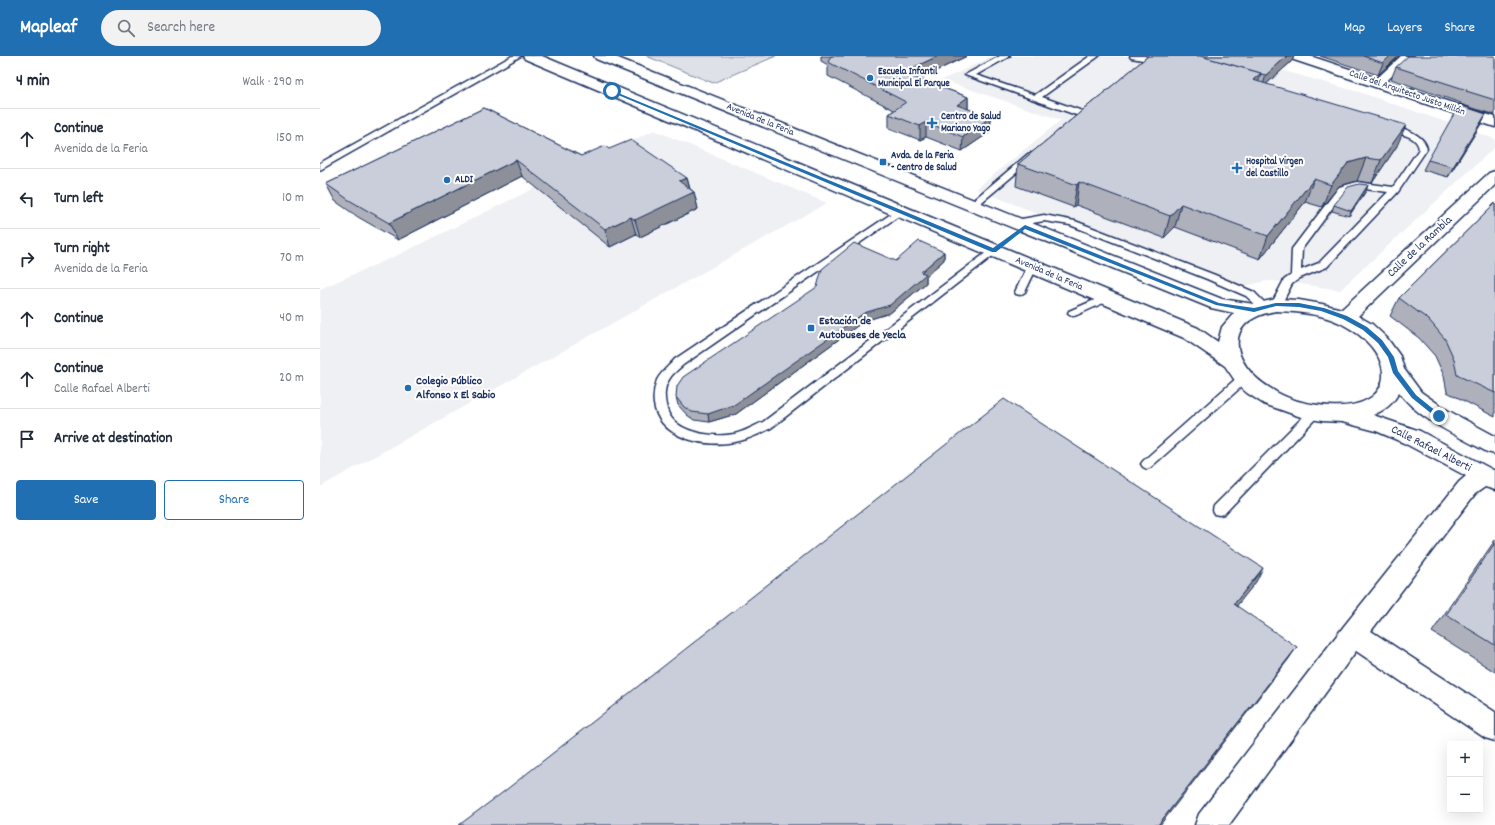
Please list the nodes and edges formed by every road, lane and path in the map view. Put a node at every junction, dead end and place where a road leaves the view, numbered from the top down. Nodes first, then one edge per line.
1 (517, 56) edge
2 (530, 56) edge
3 (601, 56) edge
4 (1006, 56) edge
5 (1095, 56) edge
6 (1134, 56) edge
7 (1296, 56) edge
8 (1408, 56) edge
9 (1137, 69) edge
10 (629, 79) junction
11 (595, 83) junction
12 (1378, 83) junction
13 (1036, 98) junction
14 (1082, 114) edge
15 (1495, 122) edge
16 (1382, 127) edge
17 (1039, 150) edge
18 (320, 167) edge
19 (1495, 176) edge
20 (1395, 190) junction
21 (972, 205) junction
22 (900, 212) junction
23 (1011, 235) junction
24 (1032, 267) junction
25 (1296, 276) junction
26 (1020, 292) dead end
27 (1106, 298) junction
28 (1265, 307) junction
29 (1073, 313) dead end
30 (1345, 317) junction
31 (1231, 361) junction
32 (1395, 372) junction
33 (1244, 378) junction
34 (1315, 412) junction
35 (1342, 414) junction
36 (1495, 446) edge
37 (1147, 464) dead end
38 (1489, 479) edge
39 (1220, 510) dead end
40 (1353, 634) junction
41 (1495, 728) edge
42 (1210, 825) edge

1 - 18 lane
2 - 11 street, Avenida de la Feria
3 - 10 street, Avenida de la Feria
4 - 13 lane
5 - 13 lane
6 - 9 lane
7 - 12 street, Calle del Arquitecto Justo Millán
8 - 12 street
10 - 11 street, Avenida de la Feria
10 - 11 street
10 - 21 street, Avenida de la Feria
10 - 22 street, Avenida de la Feria
12 - 15 street, Calle del Arquitecto Justo Millán
13 - 14 lane
16 - 20 lane
17 - 21 lane
19 - 30 street, Calle de la Rambla
20 - 25 lane
20 - 25 lane
21 - 23 street, Avenida de la Feria
22 - 23 street, Avenida de la Feria
22 - 23 lane
23 - 24 street, Avenida de la Feria
23 - 28 street, Avenida de la Feria
23 - 28 lane
24 - 26 lane
24 - 27 street, Avenida de la Feria
25 - 28 lane
27 - 29 lane
27 - 31 street, Avenida de la Feria
28 - 30 street
28 - 31 street
30 - 32 street
31 - 33 street
32 - 35 street
32 - 36 street
33 - 34 street
33 - 37 lane
34 - 35 street
34 - 39 lane
35 - 38 street, Calle Rafael Alberti
38 - 40 street
40 - 41 street
40 - 42 street

